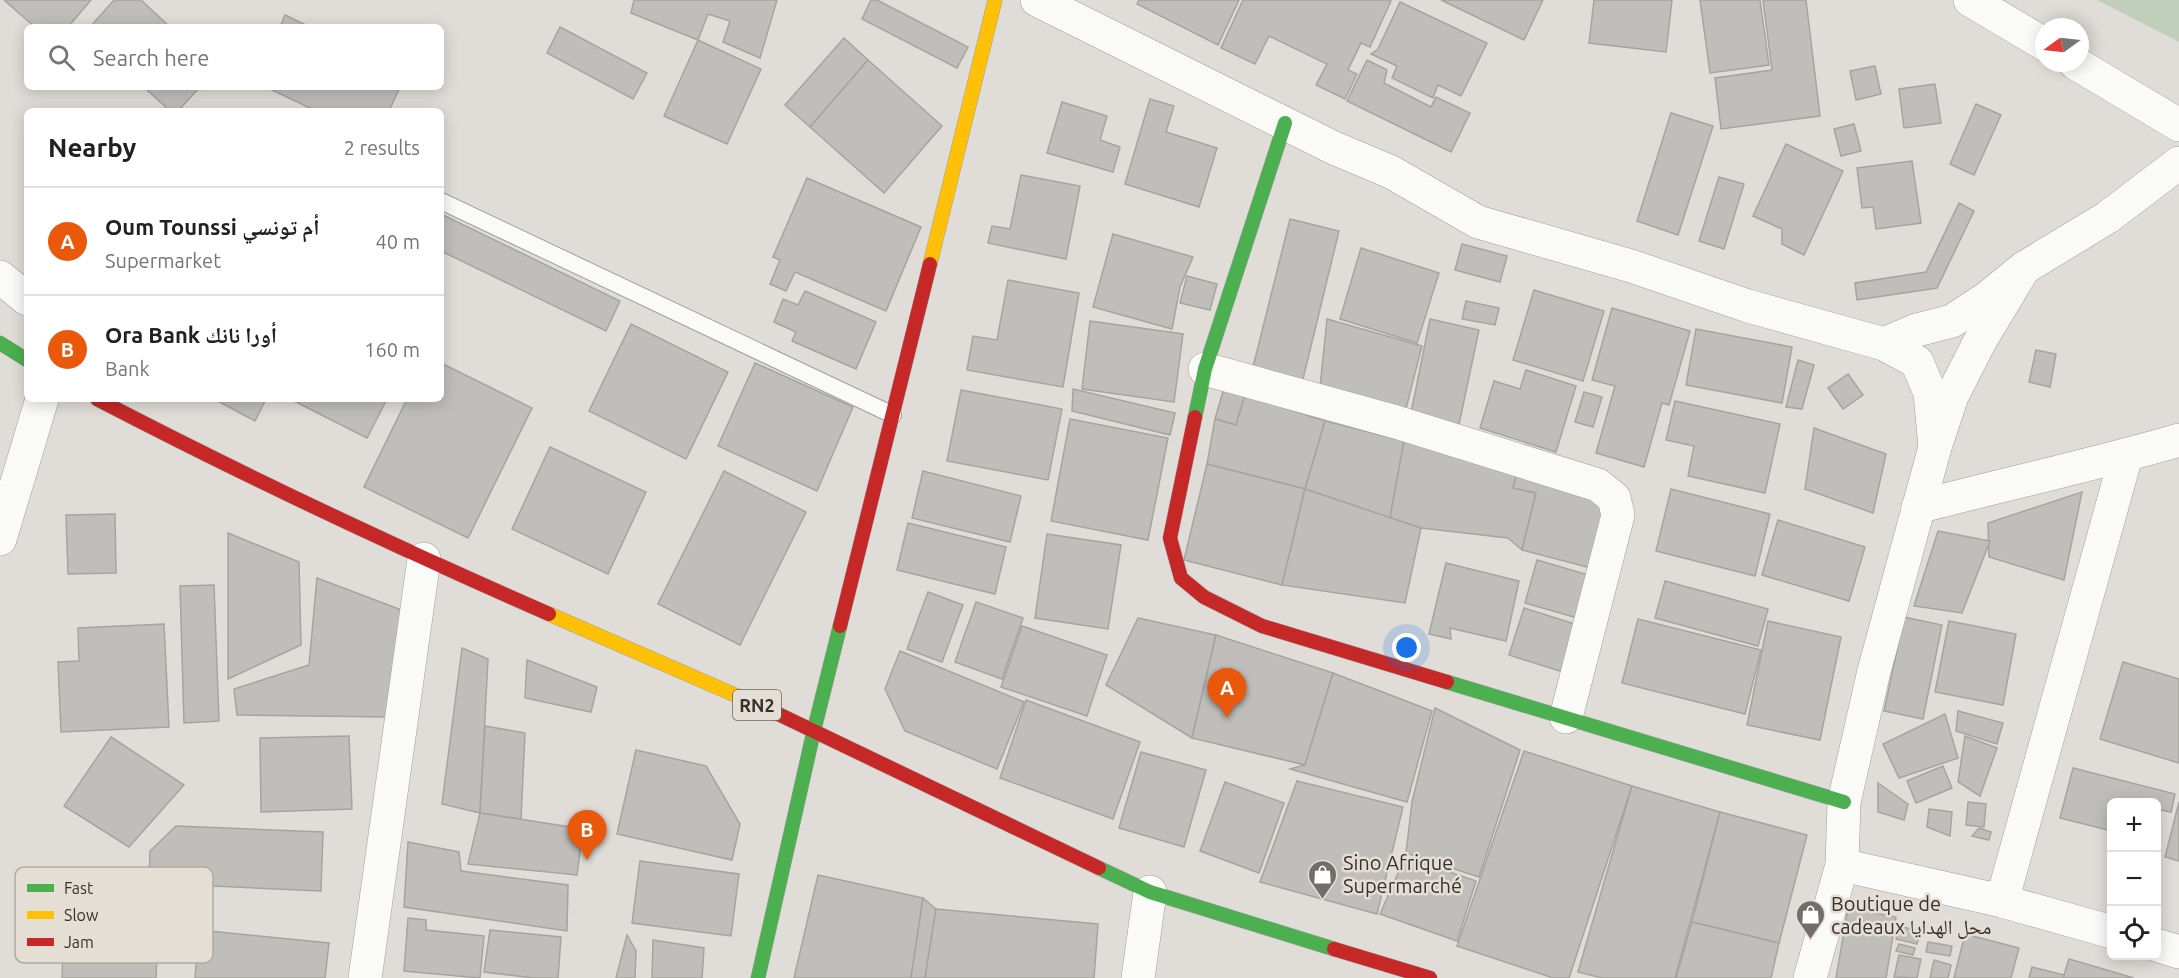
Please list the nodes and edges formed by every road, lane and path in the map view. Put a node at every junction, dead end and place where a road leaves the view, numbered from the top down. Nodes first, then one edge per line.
1 (996, 0) edge
2 (1037, 0) edge
3 (1970, 0) edge
4 (2035, 39) edge
5 (2089, 71) edge
6 (1285, 123) junction
7 (2179, 125) edge
8 (2179, 163) edge
9 (444, 202) edge
10 (2024, 268) junction
11 (0, 277) edge
12 (24, 297) edge
13 (0, 343) edge
14 (1884, 344) junction
15 (24, 358) edge
16 (1205, 369) junction
17 (41, 402) edge
18 (103, 402) edge
19 (893, 415) junction
20 (2179, 440) edge
21 (1935, 447) junction
22 (2126, 456) junction
23 (1918, 507) junction
24 (0, 539) edge
25 (424, 559) junction
26 (1566, 717) junction
27 (814, 730) junction
28 (1844, 802) junction
29 (1842, 865) junction
30 (1150, 892) junction
31 (2002, 901) junction
32 (2107, 931) edge
33 (2161, 946) edge
34 (2179, 952) edge
35 (365, 978) edge
36 (758, 978) edge
37 (1138, 978) edge
38 (1430, 978) edge
39 (1810, 978) edge

1 - 19 main road
2 - 6 street
3 - 4 street
5 - 7 street
6 - 14 street
6 - 16 main road
8 - 10 street
9 - 19 lane
10 - 14 street
10 - 21 street
11 - 12 street
13 - 15 main road
14 - 21 street
16 - 26 main road
16 - 26 street
17 - 24 street
18 - 25 main road, RN2
19 - 27 main road
20 - 22 street
21 - 23 street
22 - 23 street
22 - 31 street
23 - 28 street
25 - 27 main road, RN2
25 - 35 street
26 - 28 main road
27 - 30 main road, RN2
27 - 36 main road
28 - 29 street
29 - 31 street
29 - 39 street
30 - 37 street
30 - 38 main road, RN2
31 - 32 street
33 - 34 street

